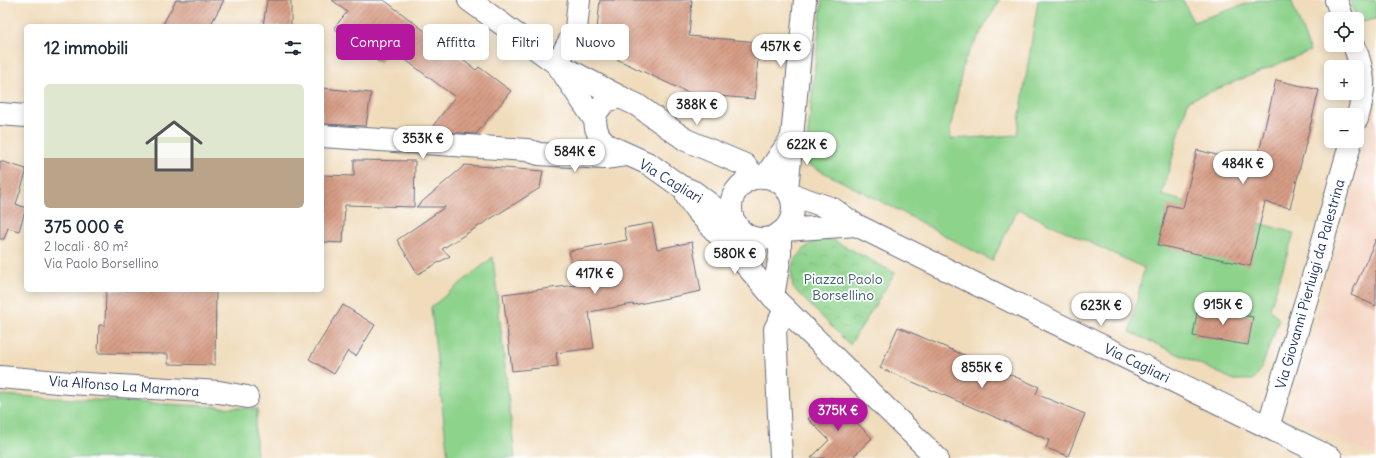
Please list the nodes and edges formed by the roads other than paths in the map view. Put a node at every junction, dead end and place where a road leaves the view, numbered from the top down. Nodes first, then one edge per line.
1 (469, 0) edge
2 (579, 0) edge
3 (805, 0) edge
4 (1336, 0) edge
5 (1340, 12) edge
6 (1356, 52) edge
7 (557, 64) junction
8 (620, 98) junction
9 (1360, 108) edge
10 (0, 114) edge
11 (24, 116) edge
12 (595, 120) junction
13 (324, 136) edge
14 (791, 139) junction
15 (1349, 148) edge
16 (626, 155) junction
17 (760, 177) junction
18 (680, 186) junction
19 (788, 192) junction
20 (856, 225) junction
21 (738, 227) junction
22 (782, 232) junction
23 (752, 272) junction
24 (779, 303) junction
25 (0, 377) edge
26 (247, 397) dead end
27 (1268, 427) junction
28 (781, 458) edge
29 (937, 458) edge
30 (1331, 458) edge

1 - 7 street, Via Cagliari
2 - 7 street
3 - 14 street
4 - 5 street
6 - 9 street
7 - 8 street, Via Cagliari
7 - 12 street, Via Cagliari
8 - 12 street
8 - 17 street, Via Cagliari
10 - 11 street
12 - 16 street, Via Cagliari
13 - 16 street
14 - 17 street
14 - 19 street
15 - 27 street, Via Giovanni Pierluigi da Palestrina
16 - 18 street, Via Cagliari
17 - 19 street
17 - 21 street
18 - 21 street, Via Cagliari
18 - 23 street
19 - 20 street, Via Cagliari
19 - 22 street
20 - 22 street
20 - 27 street, Via Cagliari
21 - 22 street
21 - 23 street
22 - 24 street
23 - 24 street
24 - 28 street
24 - 29 street
25 - 26 street, Via Alfonso La Marmora
27 - 30 street, Via Cagliari

